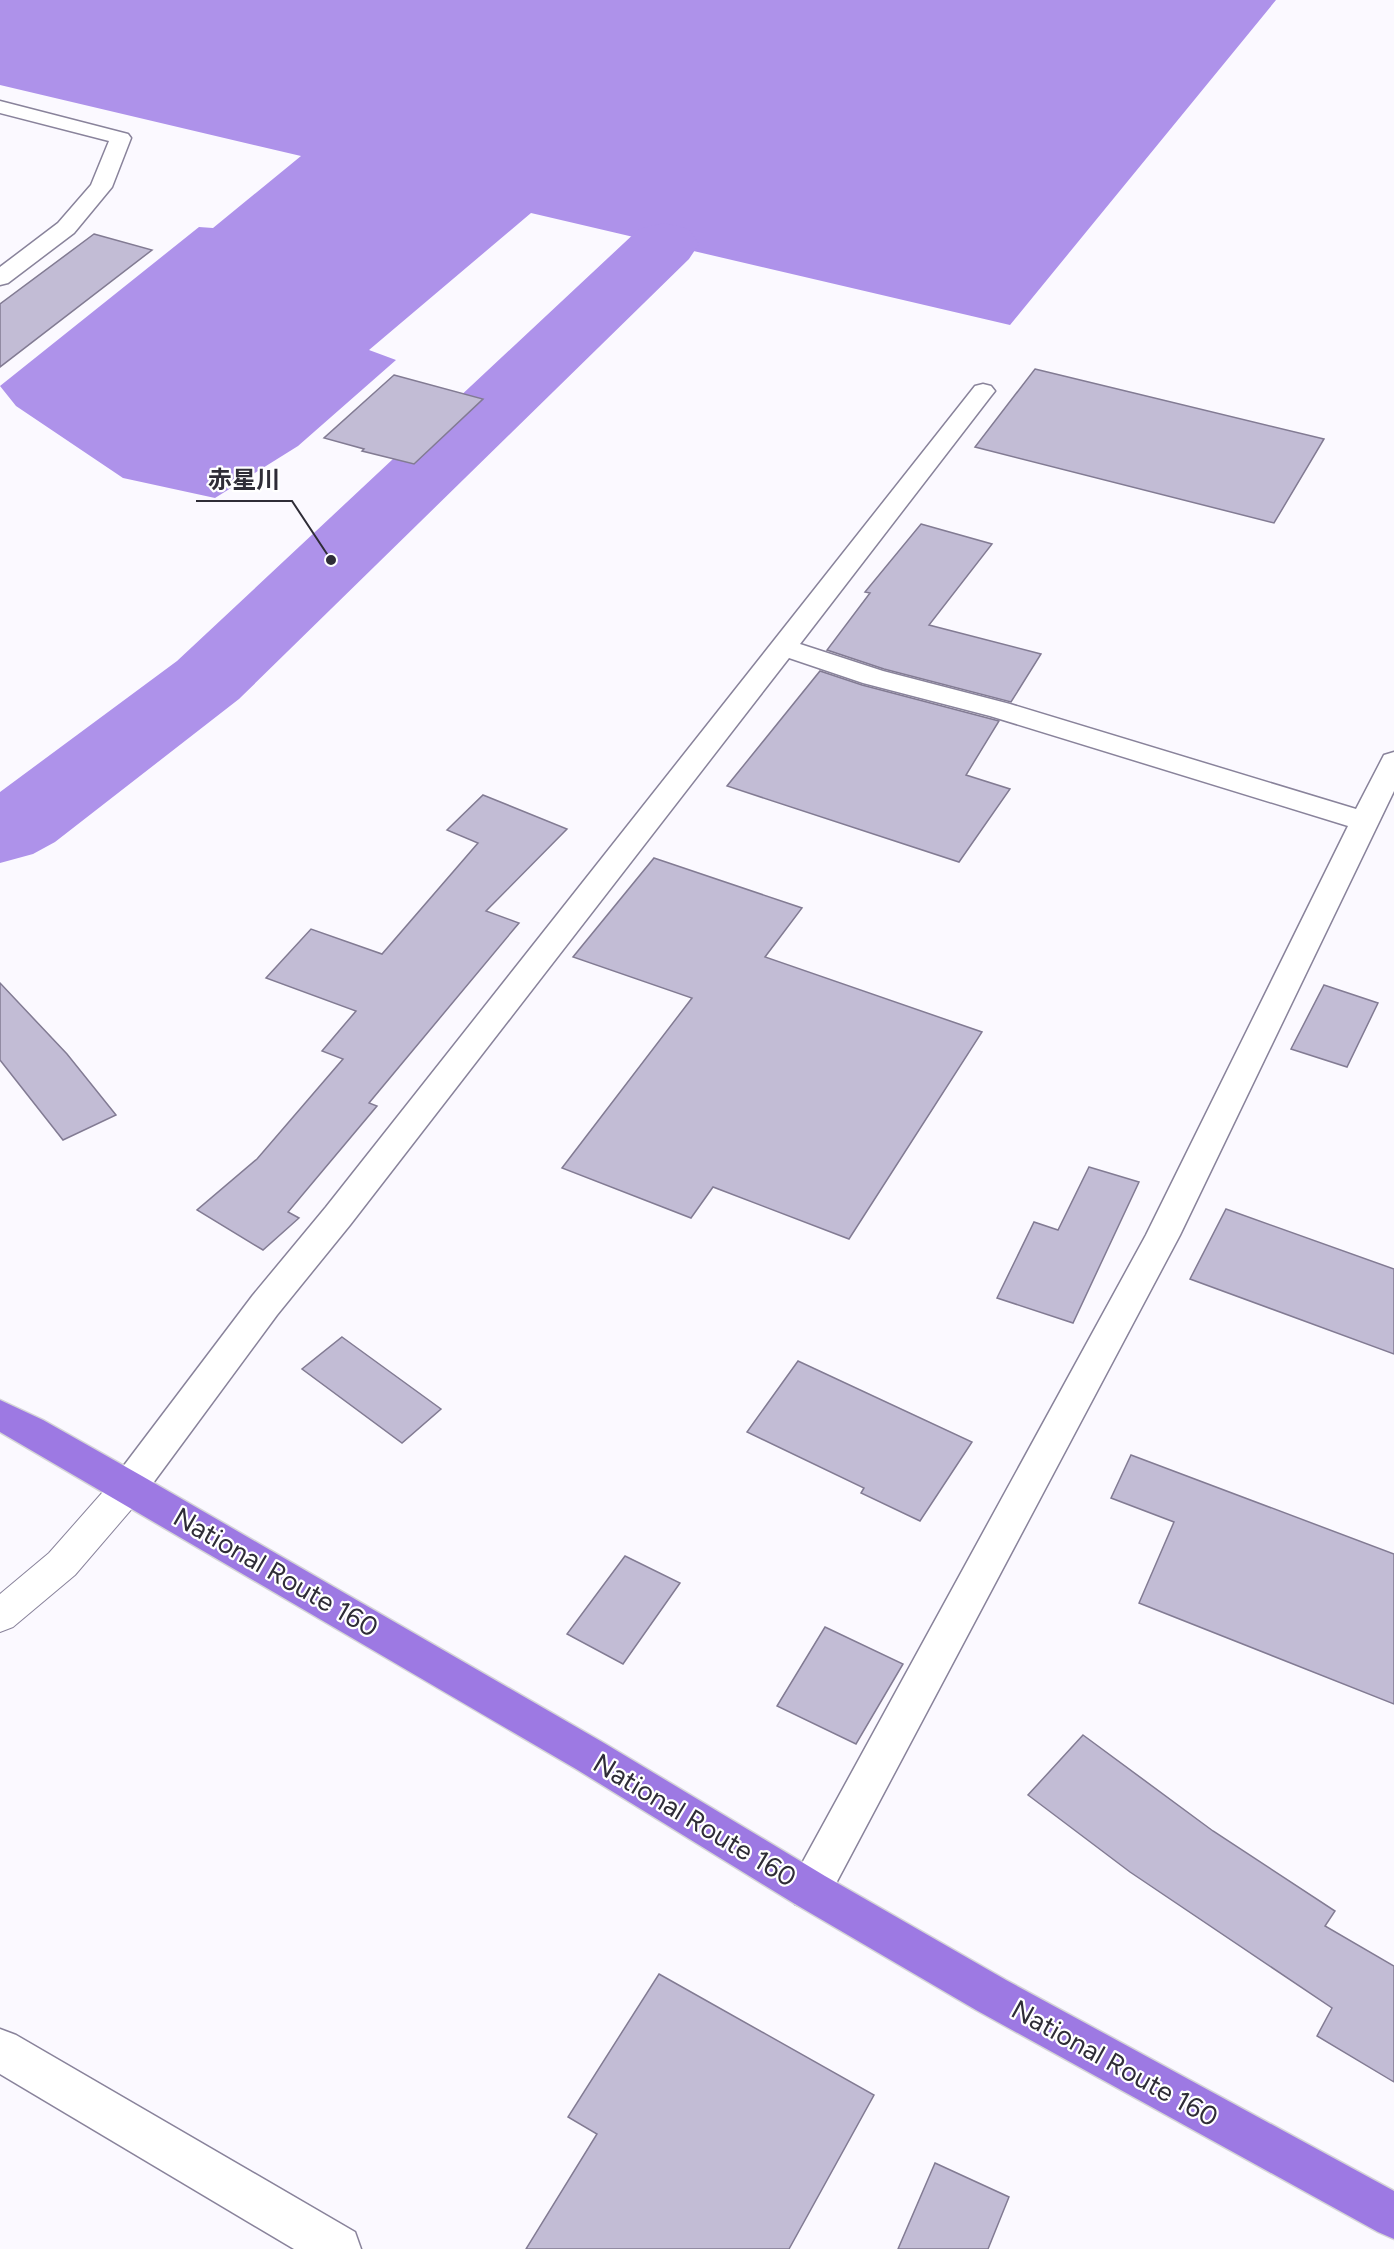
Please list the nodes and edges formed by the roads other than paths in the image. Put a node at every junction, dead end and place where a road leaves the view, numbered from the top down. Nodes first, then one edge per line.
1 (0, 108) edge
2 (0, 278) edge
3 (983, 391) dead end
4 (783, 647) junction
5 (1394, 761) edge
6 (1365, 821) junction
7 (0, 1415) edge
8 (129, 1487) junction
9 (0, 1616) edge
10 (810, 1890) junction
11 (0, 2050) edge
12 (1394, 2216) edge
13 (338, 2249) edge

1 - 2 street
3 - 4 street
4 - 6 street
4 - 8 street
5 - 6 street
6 - 10 street
7 - 8 highway, National Route 160
8 - 9 lane
8 - 10 highway, National Route 160
10 - 12 highway, National Route 160
11 - 13 street

